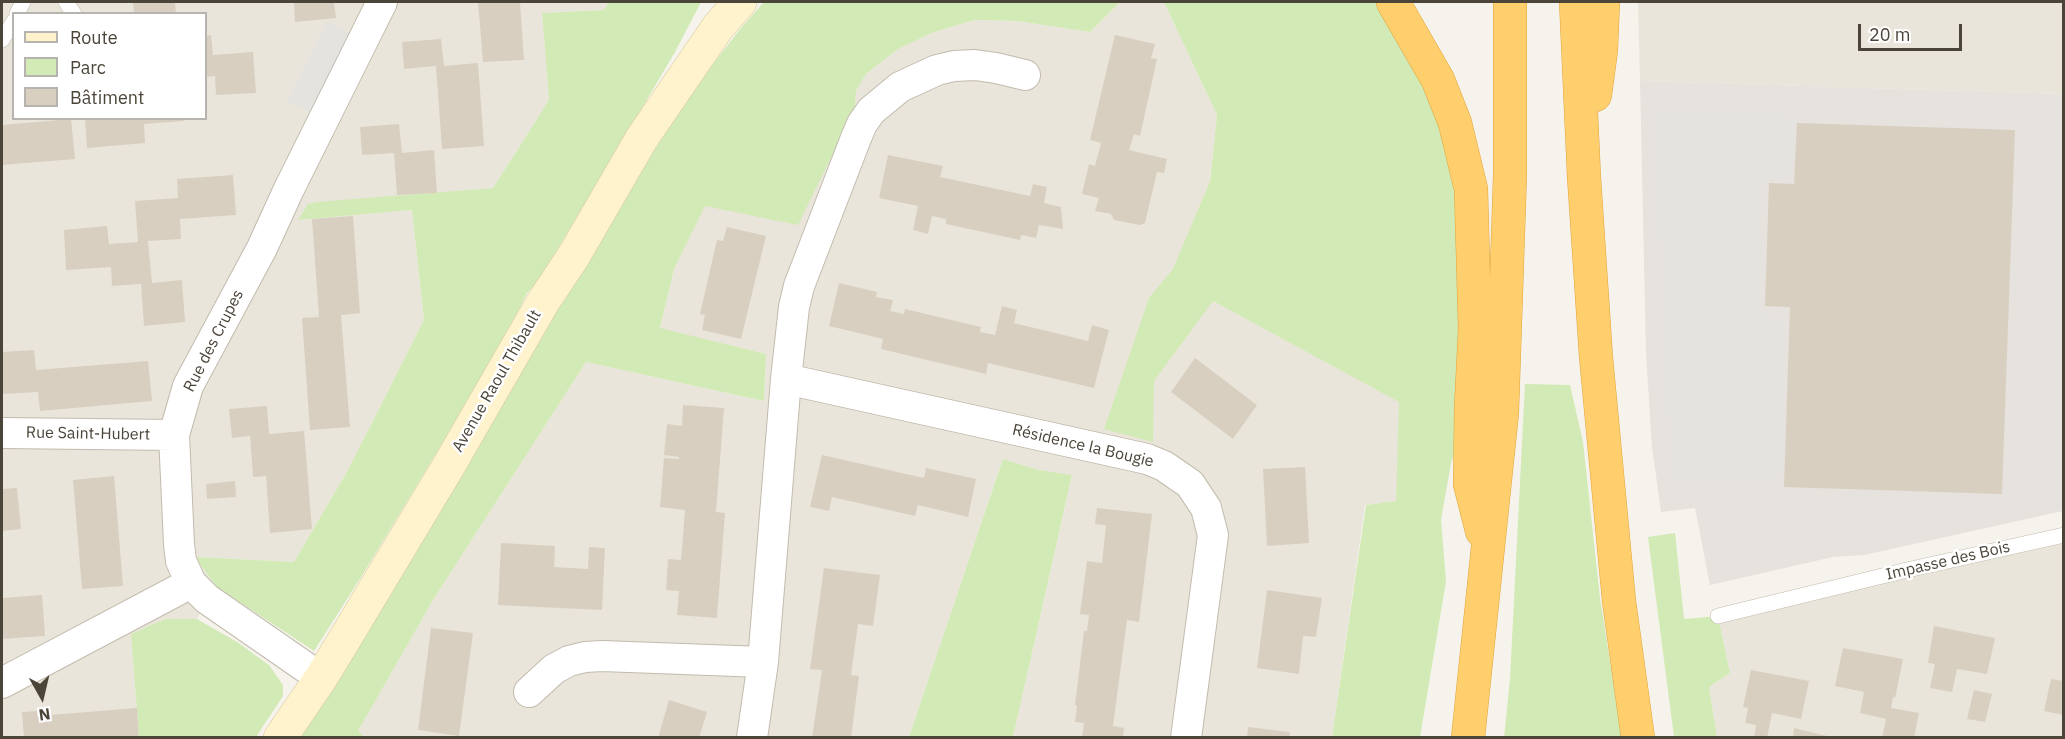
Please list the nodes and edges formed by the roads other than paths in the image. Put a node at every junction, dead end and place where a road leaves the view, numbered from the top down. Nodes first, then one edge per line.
1 (382, 2) edge
2 (740, 2) edge
3 (1393, 2) edge
4 (1510, 2) edge
5 (1575, 2) edge
6 (1603, 2) edge
7 (721, 14) edge
8 (12, 24) edge
9 (2, 40) edge
10 (1025, 75) dead end
11 (1584, 177) junction
12 (786, 379) junction
13 (2, 433) edge
14 (174, 435) junction
15 (2064, 535) edge
16 (1488, 553) junction
17 (190, 583) junction
18 (1718, 616) dead end
19 (763, 662) junction
20 (321, 678) junction
21 (2, 683) edge
22 (529, 692) dead end
23 (280, 738) edge
24 (752, 738) edge
25 (1186, 738) edge
26 (1468, 738) edge
27 (1638, 738) edge

1 - 14 street, Rue des Crupes
2 - 7 street, Avenue Raoul Thibault
3 - 16 highway
4 - 16 highway
5 - 11 highway
6 - 11 highway
7 - 20 street, Avenue Raoul Thibault
8 - 9 lane
10 - 12 street
11 - 27 highway
12 - 19 street
12 - 25 street, Résidence la Bougie
13 - 14 street, Rue Saint-Hubert
14 - 17 street, Rue des Crupes
15 - 18 lane, Impasse des Bois
16 - 26 highway
17 - 20 street, Rue des Crupes
17 - 21 street
19 - 22 street
19 - 24 street
20 - 23 street, Avenue Raoul Thibault

